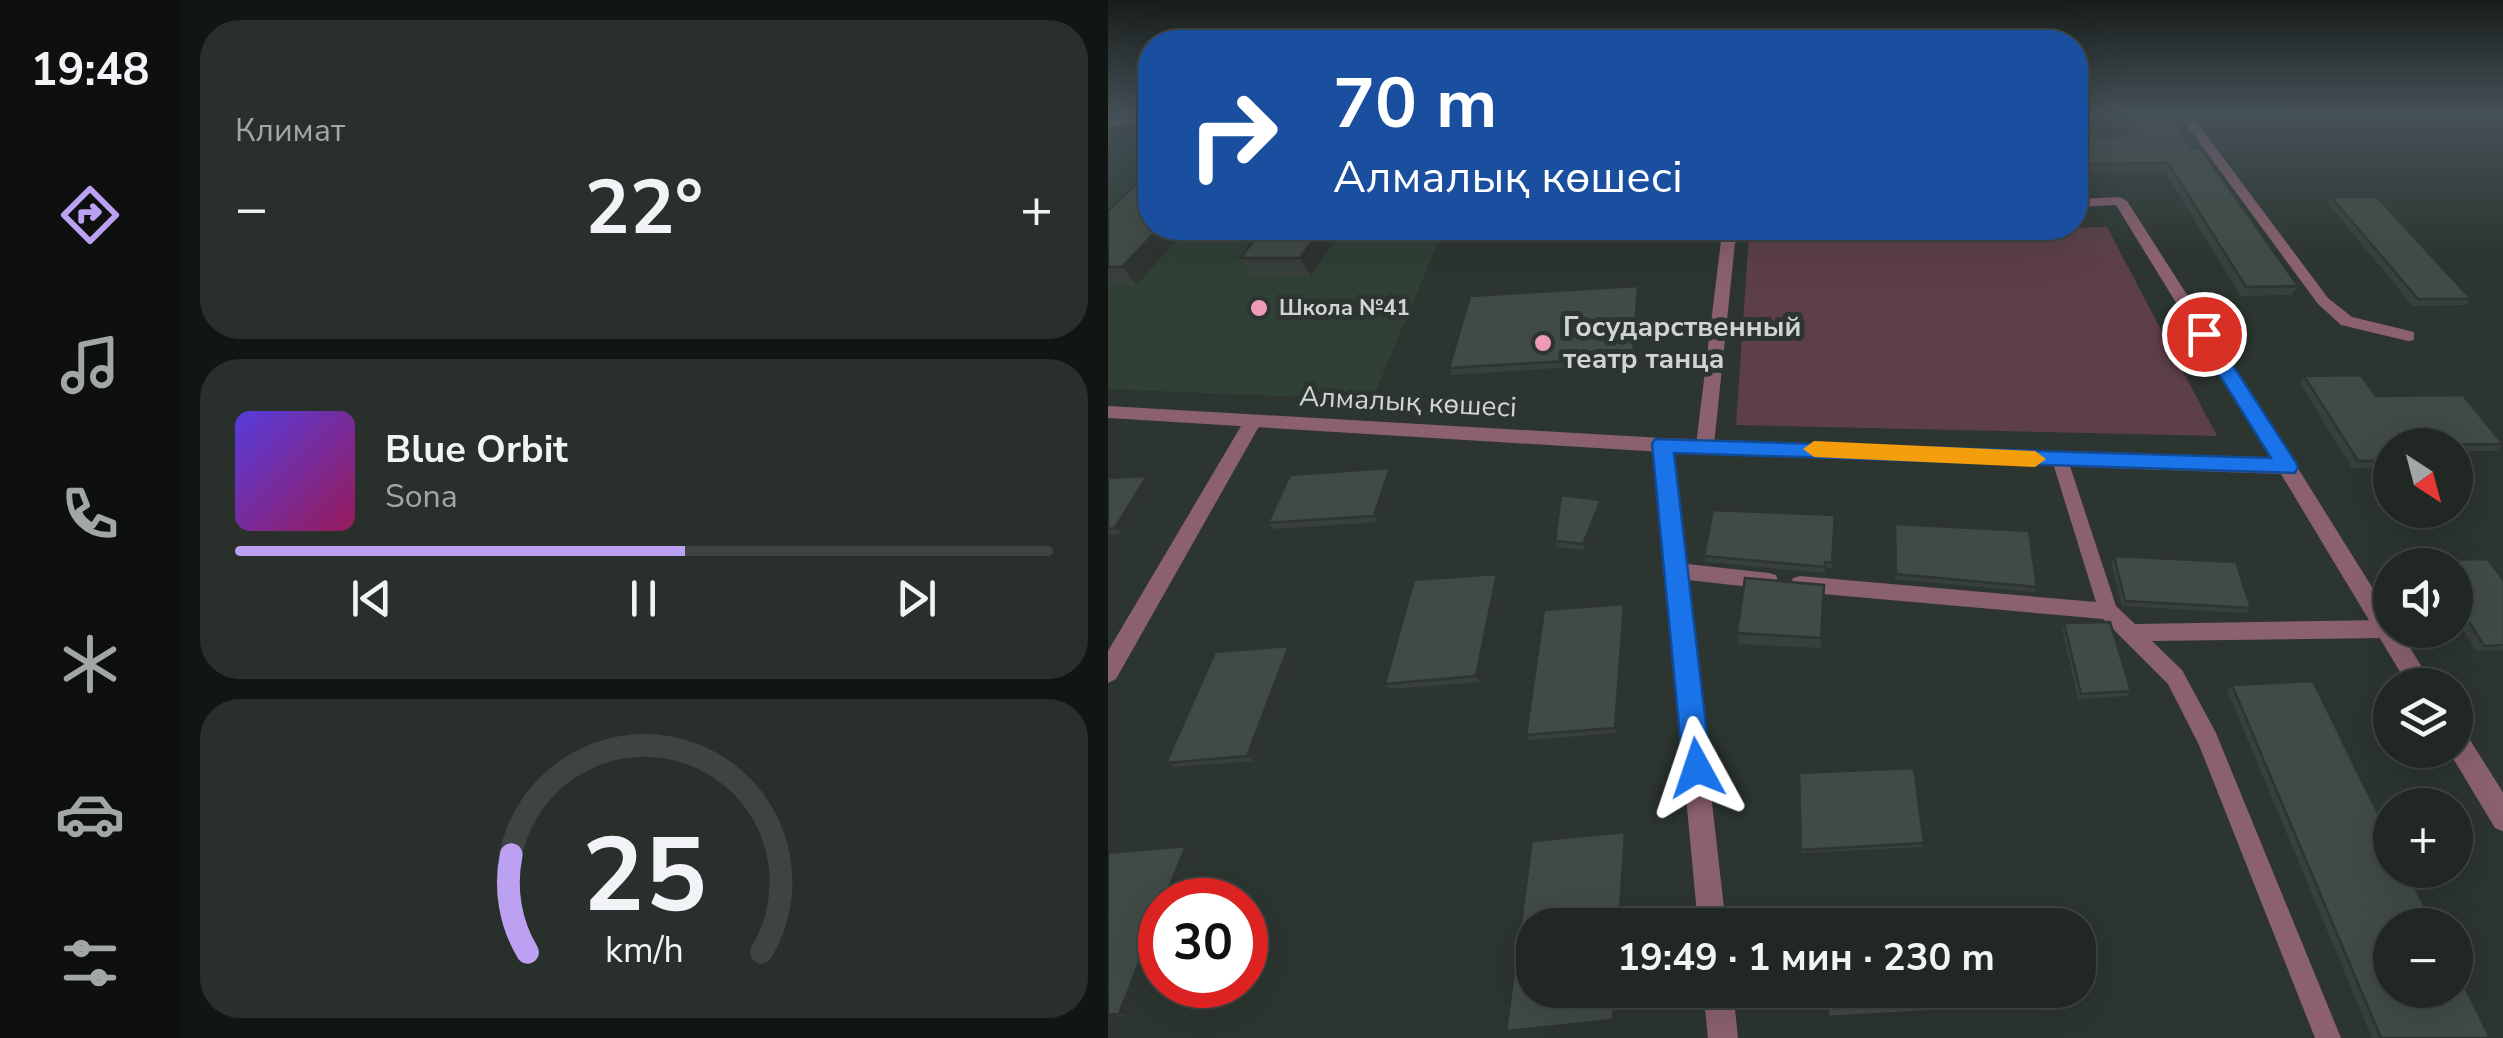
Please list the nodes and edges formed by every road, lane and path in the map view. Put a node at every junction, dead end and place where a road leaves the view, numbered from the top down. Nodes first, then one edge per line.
1 (2219, 160) edge
2 (2088, 203) edge
3 (1729, 240) edge
4 (2408, 336) dead end
5 (1108, 412) edge
6 (1253, 421) junction
7 (1662, 444) junction
8 (1706, 444) junction
9 (2060, 460) junction
10 (2287, 467) junction
11 (1678, 571) junction
12 (2373, 606) edge
13 (2108, 611) junction
14 (2373, 629) edge
15 (2133, 632) junction
16 (1108, 672) edge
17 (2473, 768) edge
18 (2504, 818) edge
19 (1710, 908) edge
20 (1720, 1008) edge
21 (1723, 1038) edge
22 (2328, 1038) edge

1 - 4 street
2 - 10 street
3 - 8 street
5 - 6 street, Алмалық көшесі
6 - 7 street, Алмалық көшесі
6 - 16 street
7 - 8 street, Алмалық көшесі
7 - 11 street
8 - 9 street, Алмалық көшесі
9 - 10 street, Алмалық көшесі
9 - 13 lane
10 - 12 street
11 - 13 lane
11 - 19 street
13 - 15 lane
14 - 15 lane
15 - 22 lane
17 - 18 street
20 - 21 street

